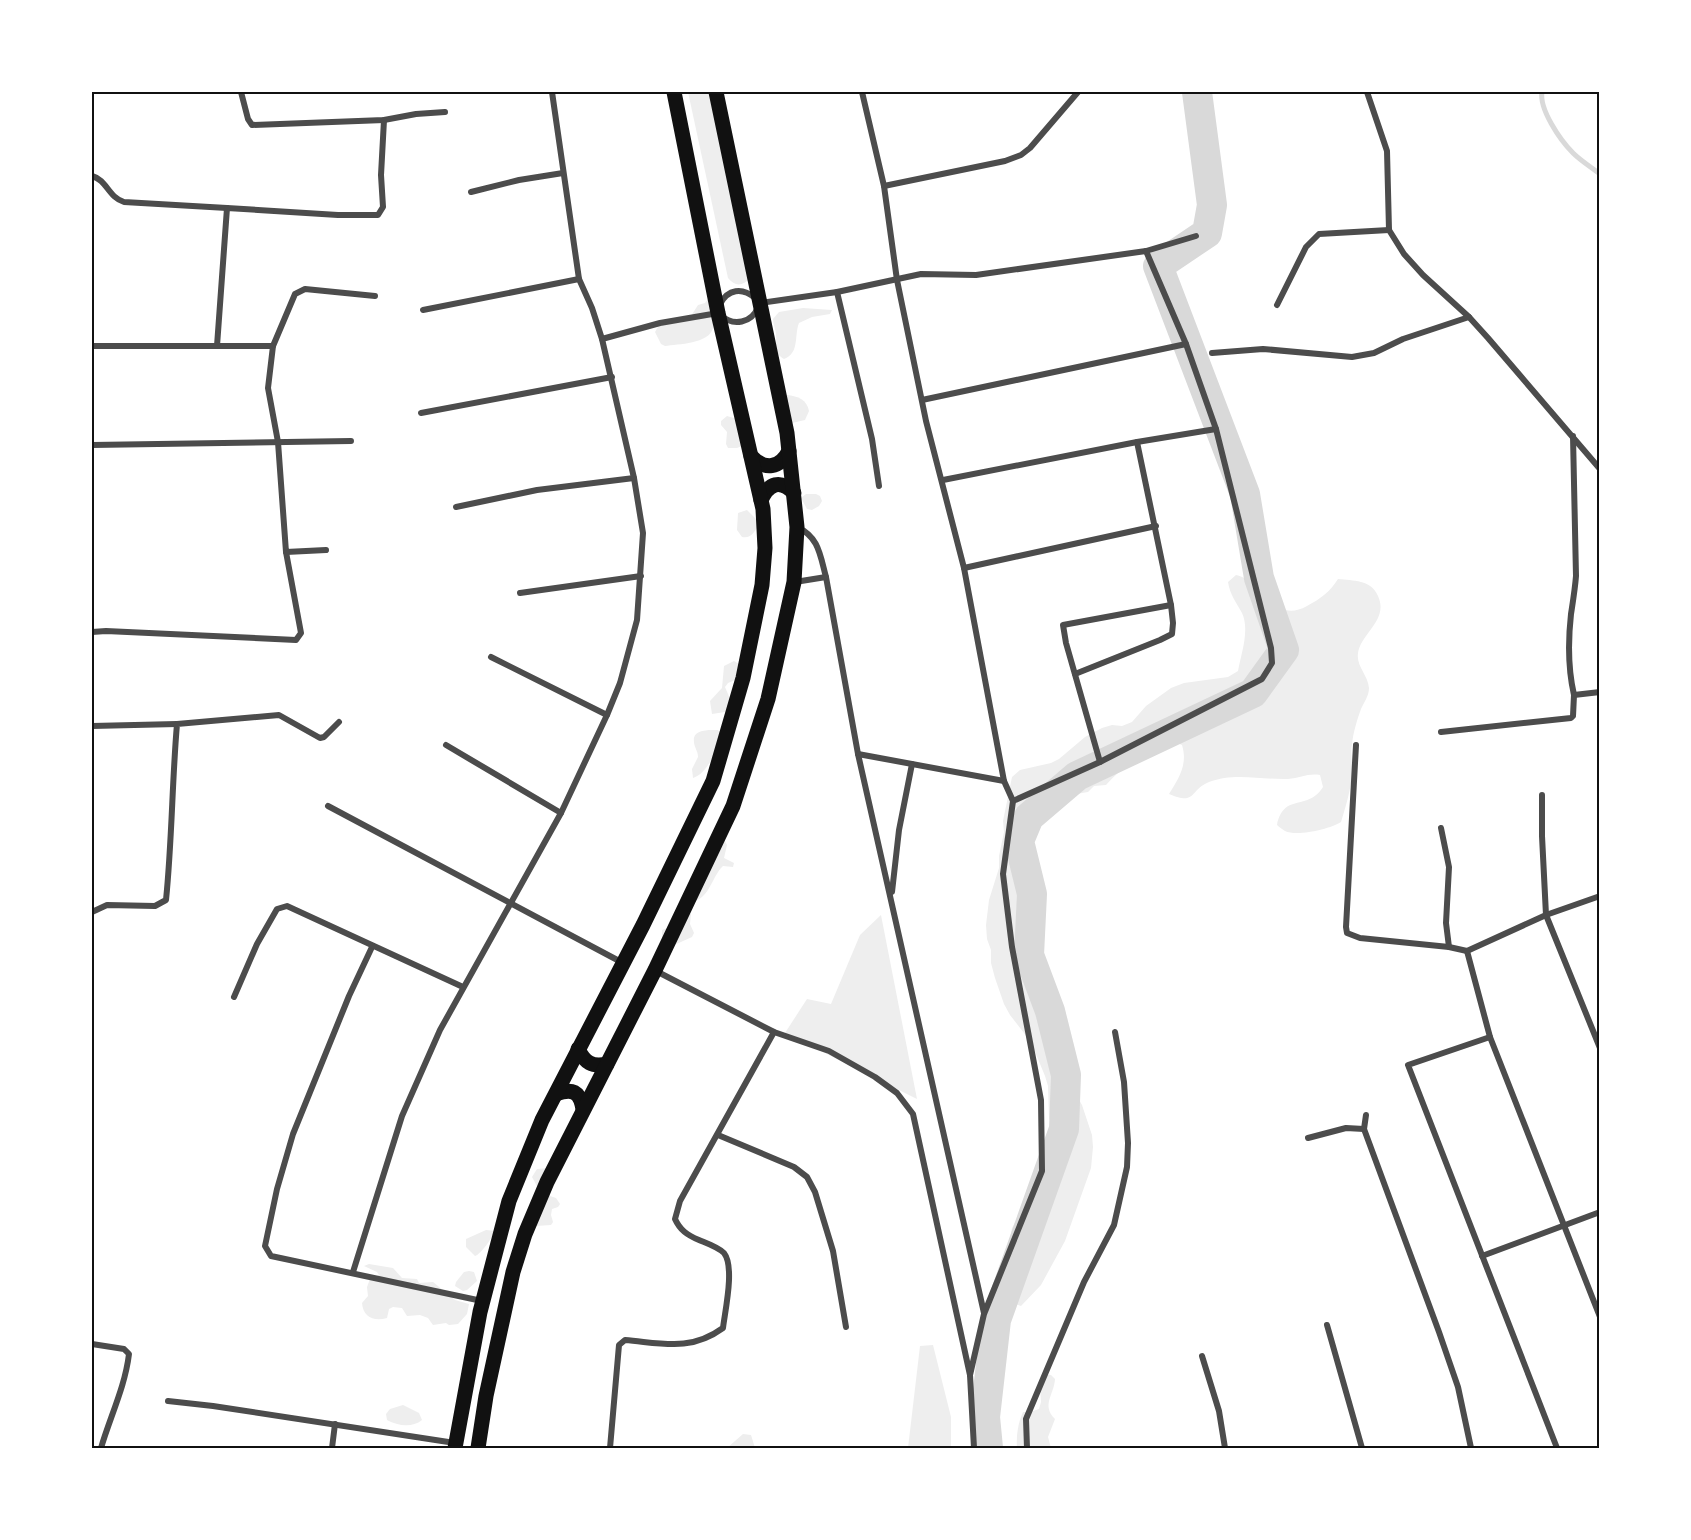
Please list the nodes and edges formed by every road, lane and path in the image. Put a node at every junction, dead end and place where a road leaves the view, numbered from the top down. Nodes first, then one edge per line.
1 (241, 92) edge
2 (552, 92) edge
3 (674, 92) edge
4 (716, 92) edge
5 (862, 92) edge
6 (1078, 92) edge
7 (1367, 92) edge
8 (445, 112) dead end
9 (384, 120) junction
10 (563, 173) junction
11 (92, 176) edge
12 (884, 186) junction
13 (471, 192) dead end
14 (227, 208) junction
15 (1389, 230) junction
16 (1196, 236) dead end
17 (1146, 251) junction
18 (579, 279) junction
19 (897, 280) junction
20 (837, 292) junction
21 (375, 296) dead end
22 (759, 303) junction
23 (1277, 305) dead end
24 (423, 310) dead end
25 (718, 313) junction
26 (1469, 317) junction
27 (602, 339) junction
28 (1186, 344) junction
29 (92, 346) edge
30 (217, 346) junction
31 (273, 346) junction
32 (1212, 353) dead end
33 (612, 377) junction
34 (922, 400) junction
35 (421, 413) dead end
36 (1216, 429) junction
37 (1573, 436) junction
38 (351, 441) dead end
39 (278, 442) junction
40 (1137, 442) junction
41 (92, 446) edge
42 (789, 450) junction
43 (752, 456) junction
44 (1599, 469) edge
45 (634, 478) junction
46 (943, 480) junction
47 (879, 486) dead end
48 (794, 493) junction
49 (761, 500) junction
50 (456, 507) dead end
51 (1156, 526) junction
52 (797, 527) junction
53 (326, 550) dead end
54 (286, 552) junction
55 (964, 568) junction
56 (641, 576) junction
57 (826, 577) junction
58 (794, 582) junction
59 (520, 593) dead end
60 (1171, 605) junction
61 (92, 632) edge
62 (491, 657) dead end
63 (1075, 674) junction
64 (1599, 692) edge
65 (1574, 695) junction
66 (607, 715) junction
67 (339, 722) dead end
68 (177, 724) junction
69 (92, 726) edge
70 (1441, 732) dead end
71 (1356, 745) dead end
72 (446, 746) dead end
73 (858, 754) junction
74 (1100, 762) junction
75 (912, 764) junction
76 (1004, 781) junction
77 (1542, 795) dead end
78 (1013, 801) junction
79 (328, 806) dead end
80 (561, 813) junction
81 (1441, 828) dead end
82 (1599, 896) edge
83 (891, 899) junction
84 (511, 904) junction
85 (92, 912) edge
86 (1546, 915) junction
87 (372, 947) junction
88 (1449, 948) junction
89 (1467, 951) junction
90 (622, 963) junction
91 (655, 970) junction
92 (463, 987) junction
93 (234, 997) dead end
94 (774, 1032) junction
95 (1115, 1032) dead end
96 (1490, 1037) junction
97 (1599, 1048) edge
98 (578, 1049) junction
99 (607, 1064) junction
100 (556, 1094) junction
101 (583, 1109) junction
102 (1366, 1115) dead end
103 (1364, 1129) junction
104 (718, 1135) junction
105 (1308, 1138) dead end
106 (1599, 1212) edge
107 (1564, 1224) junction
108 (1482, 1256) junction
109 (353, 1272) junction
110 (483, 1301) junction
111 (984, 1314) junction
112 (1599, 1317) edge
113 (1327, 1325) dead end
114 (846, 1327) dead end
115 (92, 1344) edge
116 (1202, 1356) dead end
117 (970, 1375) junction
118 (168, 1401) dead end
119 (335, 1424) junction
120 (455, 1446) edge
121 (100, 1449) edge
122 (332, 1449) edge
123 (478, 1449) edge
124 (610, 1449) edge
125 (974, 1449) edge
126 (1027, 1449) edge
127 (1225, 1449) edge
128 (1362, 1449) edge
129 (1471, 1449) edge
130 (1557, 1449) edge

1 - 9 street
2 - 10 street
3 - 25 main road
4 - 22 main road
5 - 12 street
6 - 12 street
7 - 15 street
8 - 9 street
9 - 14 street
10 - 13 street
10 - 18 street
11 - 14 street
12 - 19 street
14 - 30 street
15 - 23 street
15 - 26 street
16 - 17 street
17 - 19 street
17 - 28 street
18 - 24 street
18 - 27 street
19 - 20 street
19 - 34 street
20 - 22 street
20 - 47 street
21 - 31 street
22 - 25 street
22 - 25 street
22 - 42 main road
25 - 27 street
25 - 43 main road
26 - 32 street
26 - 37 street
27 - 33 street
28 - 34 street
28 - 36 street
29 - 30 street
30 - 31 street
31 - 39 street
33 - 35 street
33 - 45 street
34 - 46 street
36 - 40 street
36 - 74 street
37 - 44 street
37 - 65 street
38 - 39 street
39 - 41 street
39 - 54 street
40 - 46 street
40 - 51 street
42 - 43 main road
42 - 48 main road
43 - 49 main road
45 - 50 street
45 - 56 street
46 - 55 street
48 - 49 main road
48 - 52 main road
49 - 90 main road
51 - 55 street
51 - 60 street
52 - 57 street
52 - 58 main road
53 - 54 street
54 - 61 street
55 - 76 street
56 - 59 street
56 - 66 street
57 - 58 street
57 - 73 street
58 - 91 main road
60 - 63 street
60 - 63 street
62 - 66 street
63 - 74 street
64 - 65 street
65 - 70 street
66 - 80 street
67 - 68 street
68 - 69 street
68 - 85 street
71 - 88 street
72 - 80 street
73 - 75 street
73 - 83 street
74 - 78 street
75 - 76 street
75 - 83 street
76 - 78 street
77 - 86 street
78 - 111 street
79 - 84 street
80 - 84 street
81 - 88 street
82 - 86 street
83 - 111 street
84 - 90 street
84 - 92 street
86 - 89 street
86 - 97 street
87 - 92 street
87 - 93 street
87 - 109 street
88 - 89 street
89 - 96 street
90 - 98 main road
91 - 94 street
91 - 99 main road
92 - 109 street
94 - 104 street
94 - 117 street
95 - 126 street
96 - 107 street
96 - 108 street
98 - 99 main road
98 - 100 main road
99 - 101 main road
100 - 101 main road
100 - 110 main road
101 - 123 main road
102 - 103 street
103 - 105 street
103 - 129 street
104 - 114 street
104 - 124 street
106 - 107 street
107 - 108 street
107 - 112 street
108 - 130 street
109 - 110 street
110 - 120 main road
111 - 117 street
113 - 128 street
115 - 121 street
116 - 127 street
117 - 125 street
118 - 119 street
119 - 120 street
119 - 122 street

